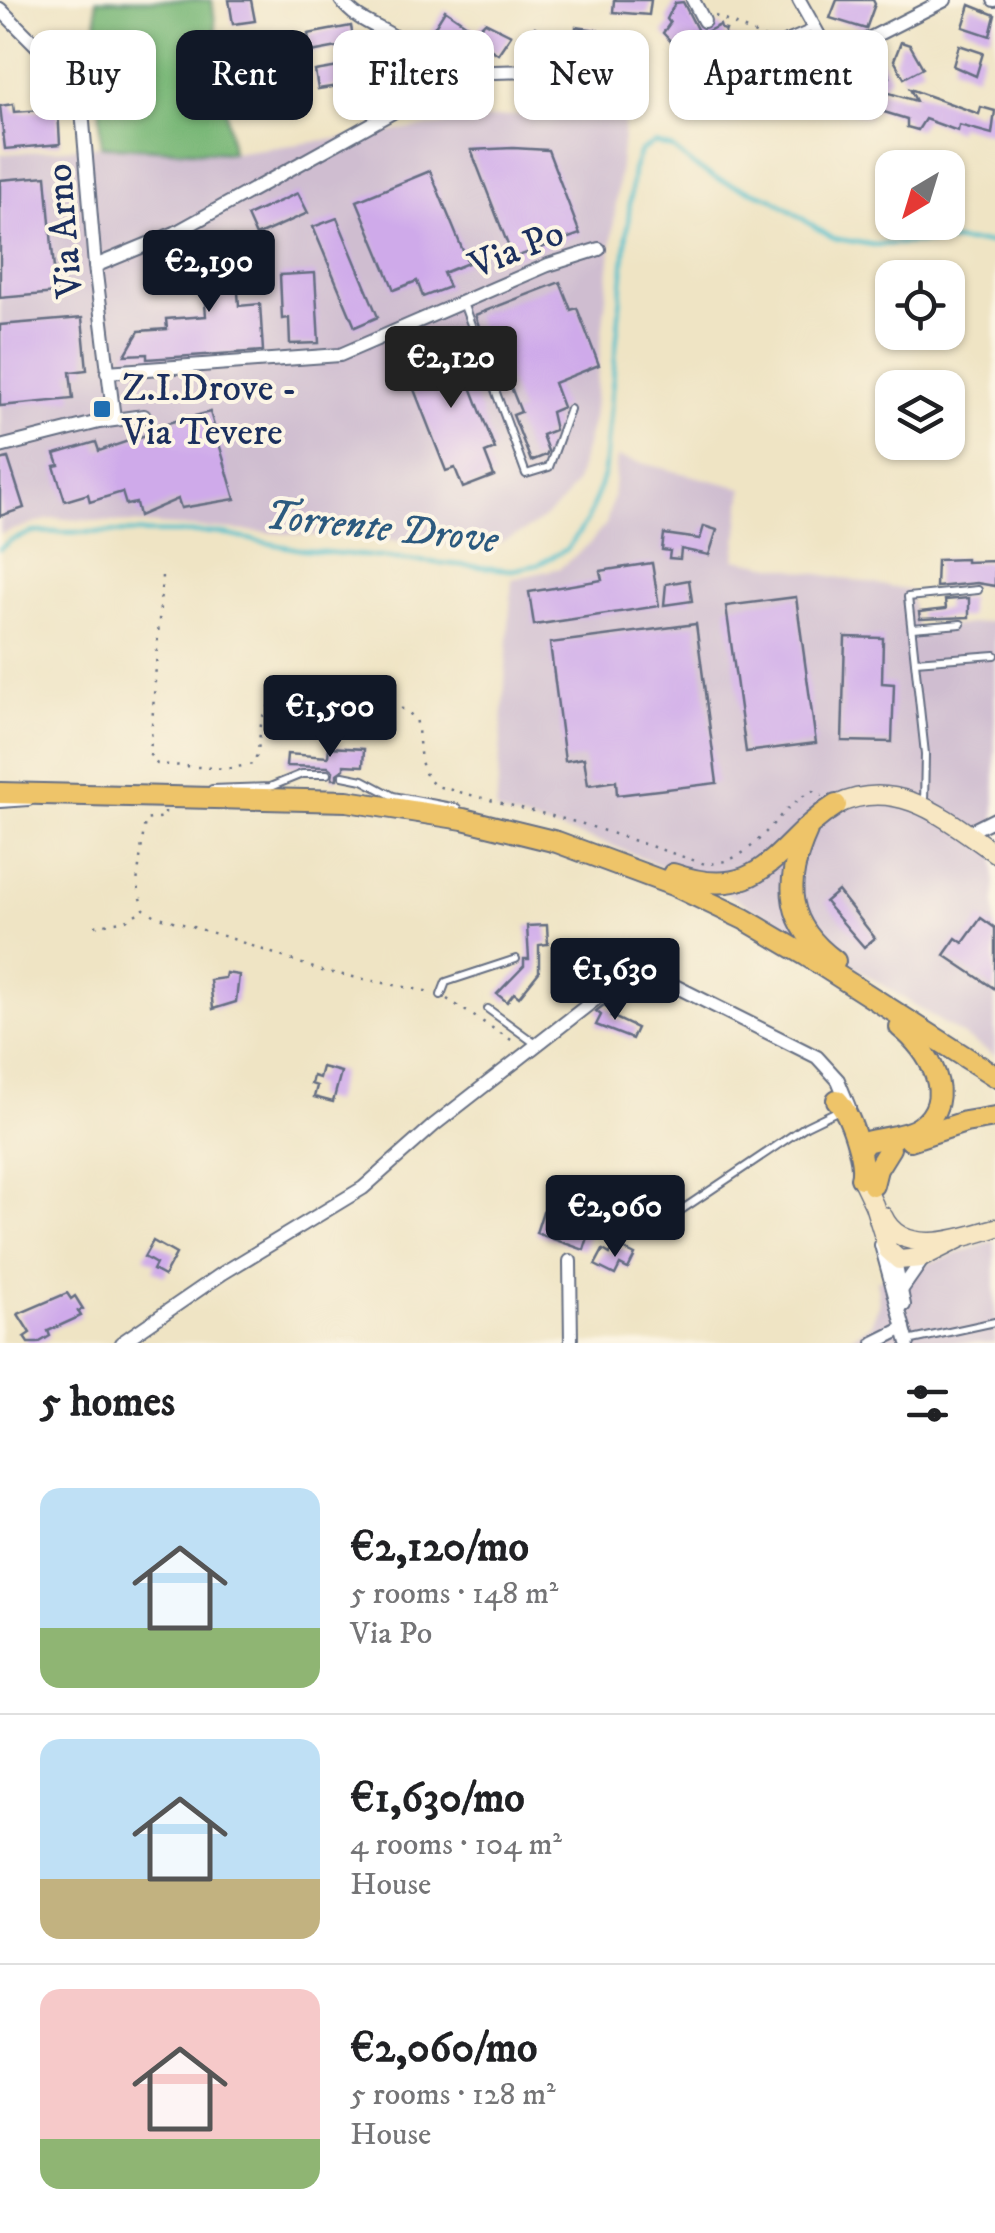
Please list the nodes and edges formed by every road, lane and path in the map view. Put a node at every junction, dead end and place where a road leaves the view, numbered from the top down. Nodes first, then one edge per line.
1 (341, 0) edge
2 (693, 0) edge
3 (799, 0) edge
4 (945, 0) edge
5 (0, 8) edge
6 (704, 20) joint
7 (814, 27) junction
8 (386, 30) edge
9 (747, 30) edge
10 (807, 30) edge
11 (379, 120) edge
12 (599, 249) dead end
13 (95, 266) junction
14 (462, 302) junction
15 (107, 372) junction
16 (570, 409) dead end
17 (144, 416) dead end
18 (114, 419) junction
19 (0, 447) edge
20 (162, 576) dead end
21 (978, 590) dead end
22 (961, 624) dead end
23 (912, 628) junction
24 (995, 655) edge
25 (916, 661) junction
26 (328, 774) dead end
27 (343, 776) dead end
28 (0, 794) edge
29 (49, 794) junction
30 (191, 797) junction
31 (0, 804) edge
32 (166, 804) dead end
33 (836, 805) junction
34 (924, 805) junction
35 (995, 819) edge
36 (508, 829) junction
37 (806, 831) junction
38 (967, 832) junction
39 (557, 842) junction
40 (995, 853) edge
41 (144, 909) junction
42 (733, 914) junction
43 (96, 926) dead end
44 (570, 950) dead end
45 (516, 958) dead end
46 (636, 972) junction
47 (440, 994) junction
48 (488, 1008) dead end
49 (533, 1048) junction
50 (995, 1065) edge
51 (995, 1076) edge
52 (842, 1107) junction
53 (995, 1117) edge
54 (889, 1142) junction
55 (861, 1148) junction
56 (866, 1184) junction
57 (884, 1222) junction
58 (654, 1228) dead end
59 (995, 1228) edge
60 (922, 1249) junction
61 (895, 1258) junction
62 (570, 1260) dead end
63 (897, 1285) junction
64 (995, 1322) edge
65 (906, 1337) edge
66 (121, 1343) edge
67 (572, 1343) edge
68 (874, 1343) edge

1 - 8 street
2 - 6 street
3 - 7 street
4 - 7 street
5 - 13 street, Via Arno
6 - 9 path
7 - 10 lane
11 - 13 street
12 - 14 street, Via Po
13 - 15 street, Via Arno
14 - 15 street, Via Po
14 - 16 lane
15 - 18 street, Via Arno
17 - 18 street
18 - 19 street
20 - 33 path
21 - 23 lane
22 - 23 lane
23 - 25 lane
24 - 25 lane
25 - 34 lane
26 - 30 lane
27 - 36 lane
28 - 29 main road
29 - 30 main road
29 - 31 lane
30 - 36 main road
32 - 41 path
33 - 34 street
33 - 37 main road
34 - 38 street
35 - 38 street
36 - 39 main road
37 - 39 main road
37 - 50 main road
38 - 40 street
39 - 42 main road
41 - 43 path
41 - 47 path
42 - 51 main road
42 - 54 main road
44 - 46 lane
45 - 47 lane
46 - 49 street
46 - 52 street
47 - 49 path
48 - 49 lane
49 - 66 street
52 - 54 main road
52 - 55 main road
52 - 56 street
52 - 58 lane
53 - 54 main road
54 - 55 main road
54 - 56 main road
55 - 56 main road
56 - 57 street
56 - 61 street
56 - 63 street
57 - 60 street
57 - 61 street
59 - 60 street
60 - 61 street
60 - 63 street
61 - 63 street
62 - 67 street
63 - 65 street
64 - 65 lane
65 - 68 street

